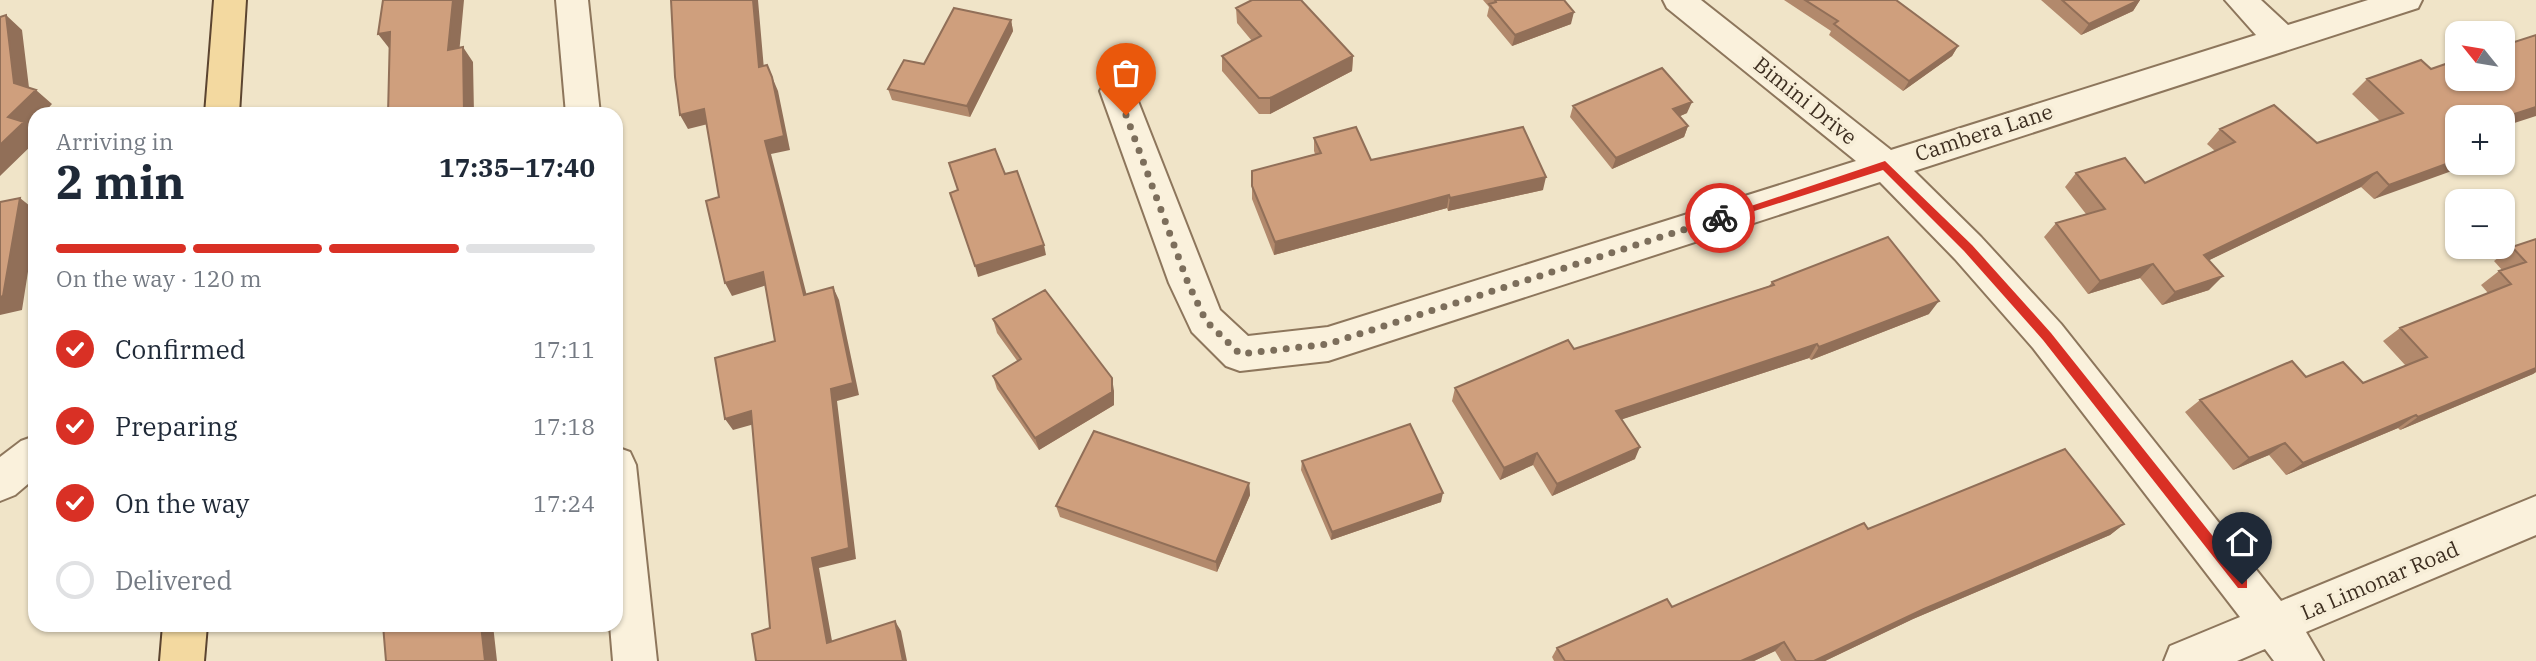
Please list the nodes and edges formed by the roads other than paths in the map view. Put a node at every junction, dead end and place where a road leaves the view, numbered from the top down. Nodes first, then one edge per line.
1 (230, 0) edge
2 (572, 0) edge
3 (1679, 0) edge
4 (2241, 0) edge
5 (2406, 0) edge
6 (2281, 39) junction
7 (1117, 91) dead end
8 (222, 107) edge
9 (582, 107) edge
10 (1885, 165) junction
11 (28, 460) edge
12 (0, 482) edge
13 (2536, 516) edge
14 (623, 538) edge
15 (2275, 625) junction
16 (185, 632) edge
17 (183, 661) edge
18 (635, 661) edge
19 (2186, 661) edge
20 (2301, 661) edge

1 - 8 main road
2 - 9 street
3 - 10 street, Bimini Drive
4 - 6 street
5 - 6 street, Cambera Lane
6 - 10 street, Cambera Lane
7 - 10 street, Cambera Lane
10 - 15 street, Bimini Drive
11 - 12 street
13 - 15 street, La Limonar Road
14 - 18 street
15 - 19 street, La Limonar Road
15 - 20 street, Bimini Drive
16 - 17 main road

